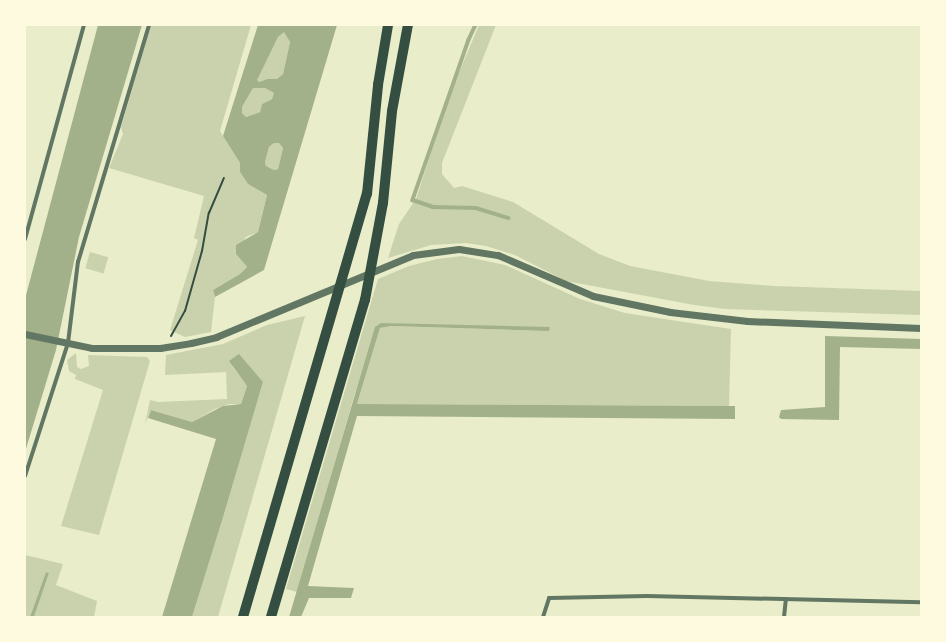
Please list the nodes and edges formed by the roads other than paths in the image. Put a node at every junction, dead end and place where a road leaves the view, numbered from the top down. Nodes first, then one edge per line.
1 (84, 25) edge
2 (149, 25) edge
3 (388, 25) edge
4 (408, 25) edge
5 (25, 239) edge
6 (921, 328) edge
7 (25, 334) edge
8 (64, 342) junction
9 (25, 476) edge
10 (786, 599) junction
11 (921, 602) edge
12 (243, 617) edge
13 (271, 617) edge
14 (543, 617) edge
15 (784, 617) edge

1 - 5 street
2 - 8 street
3 - 12 main road
4 - 13 main road
6 - 8 street
7 - 8 street
8 - 9 street
10 - 11 street
10 - 14 street
10 - 15 street

